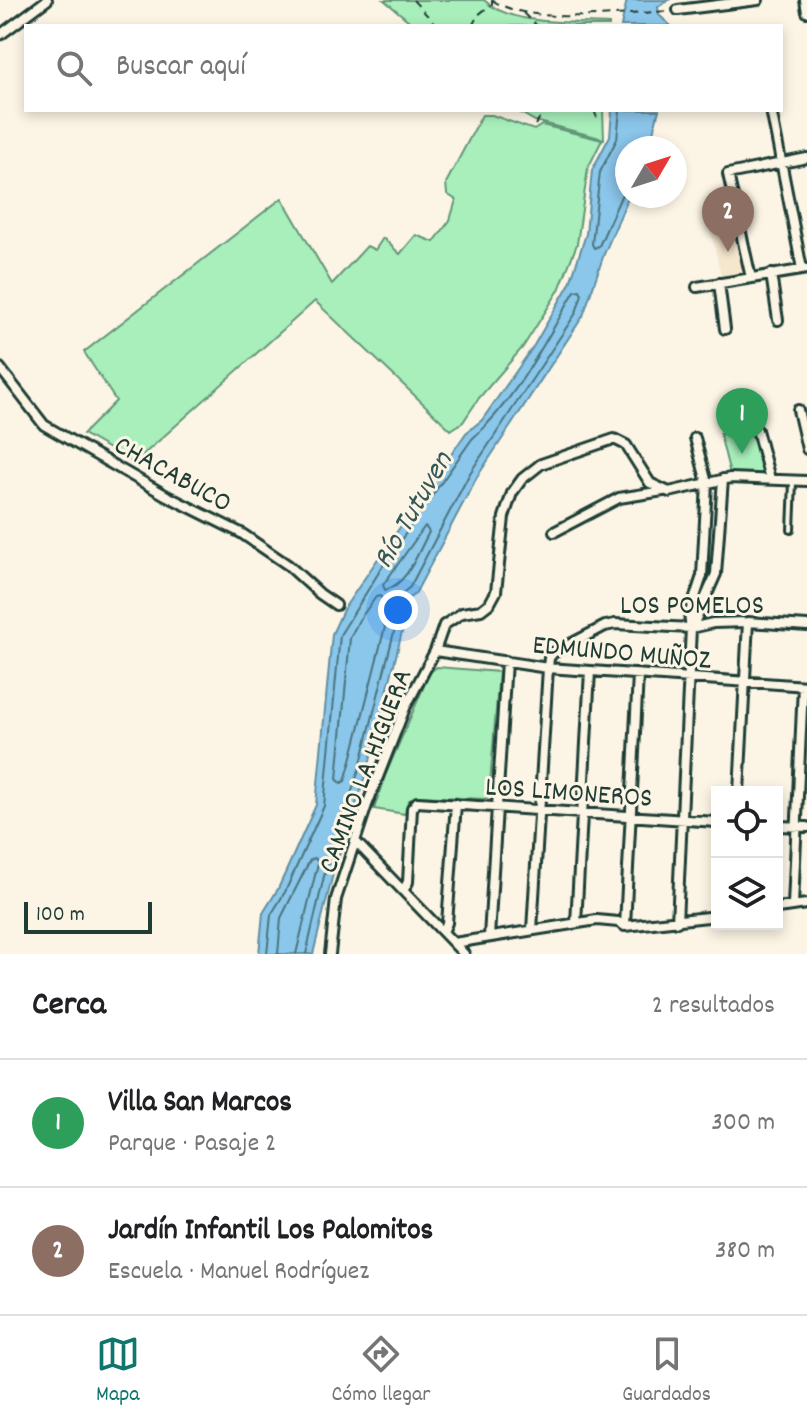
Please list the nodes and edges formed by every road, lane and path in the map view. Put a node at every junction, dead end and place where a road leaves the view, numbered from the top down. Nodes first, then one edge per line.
1 (47, 0) edge
2 (413, 0) edge
3 (492, 0) edge
4 (758, 0) edge
5 (805, 0) edge
6 (678, 10) joint
7 (522, 12) junction
8 (807, 12) edge
9 (435, 24) edge
10 (473, 24) edge
11 (535, 24) edge
12 (0, 35) edge
13 (544, 112) edge
14 (595, 112) edge
15 (771, 112) edge
16 (597, 118) dead end
17 (535, 125) dead end
18 (807, 158) edge
19 (782, 163) junction
20 (804, 269) edge
21 (771, 274) junction
22 (751, 278) junction
23 (719, 283) junction
24 (697, 287) dead end
25 (778, 320) dead end
26 (725, 329) dead end
27 (0, 368) edge
28 (798, 410) dead end
29 (757, 430) dead end
30 (695, 438) dead end
31 (807, 449) edge
32 (723, 479) junction
33 (770, 479) junction
34 (793, 480) junction
35 (807, 481) edge
36 (707, 483) junction
37 (663, 491) junction
38 (791, 530) dead end
39 (554, 532) dead end
40 (336, 605) dead end
41 (748, 622) junction
42 (807, 626) edge
43 (691, 628) junction
44 (435, 651) junction
45 (506, 661) junction
46 (548, 668) junction
47 (590, 671) junction
48 (638, 675) junction
49 (689, 678) junction
50 (745, 682) junction
51 (805, 686) edge
52 (739, 786) edge
53 (456, 804) junction
54 (497, 807) junction
55 (539, 810) junction
56 (582, 813) junction
57 (631, 817) junction
58 (682, 820) junction
59 (711, 822) edge
60 (802, 827) edge
61 (356, 842) junction
62 (403, 891) junction
63 (807, 904) edge
64 (793, 905) junction
65 (783, 907) edge
66 (711, 917) edge
67 (677, 922) junction
68 (576, 923) junction
69 (625, 926) junction
70 (532, 930) junction
71 (443, 932) junction
72 (489, 937) junction
73 (454, 943) junction
74 (330, 954) edge
75 (464, 954) edge

1 - 12 street
2 - 9 path
3 - 7 path
3 - 10 path
4 - 6 street
5 - 8 street
6 - 7 path
7 - 11 path
13 - 17 path
14 - 16 path
15 - 19 street
18 - 19 street
19 - 20 street
19 - 22 street
20 - 21 street
21 - 22 street
21 - 25 street
22 - 23 street
23 - 24 street
23 - 26 street
27 - 40 street, CHACABUCO
28 - 31 street
29 - 33 street
30 - 36 street
32 - 33 street
32 - 36 street
32 - 43 street
33 - 34 street
34 - 35 street
34 - 38 lane
36 - 37 street
36 - 43 street
37 - 39 street
37 - 44 street, CAMINO LA HIGUERA
41 - 42 street, LOS POMELOS
41 - 43 street, LOS POMELOS
41 - 50 street
43 - 46 street, LOS POMELOS
43 - 49 street
44 - 45 street, EDMUNDO MUÑOZ
44 - 61 street, CAMINO LA HIGUERA
45 - 46 street, EDMUNDO MUÑOZ
45 - 54 street
46 - 47 street, EDMUNDO MUÑOZ
46 - 55 street
47 - 48 street, EDMUNDO MUÑOZ
47 - 56 street
48 - 49 street, EDMUNDO MUÑOZ
48 - 57 street
49 - 50 street, EDMUNDO MUÑOZ
49 - 58 street
50 - 51 street, EDMUNDO MUÑOZ
50 - 52 street
51 - 60 street
53 - 54 street, LOS LIMONEROS
53 - 62 street, LOS LIMONEROS
53 - 71 street
54 - 55 street, LOS LIMONEROS
54 - 72 street
55 - 56 street, LOS LIMONEROS
55 - 70 street
56 - 57 street, LOS LIMONEROS
56 - 68 street
57 - 58 street, LOS LIMONEROS
57 - 69 street
58 - 59 street, LOS LIMONEROS
58 - 67 street
60 - 64 street
61 - 62 street
61 - 74 street, CAMINO LA HIGUERA
62 - 71 street
63 - 64 street
64 - 65 street
66 - 67 street
67 - 69 street
68 - 69 street
68 - 70 street
70 - 72 street
71 - 73 street
72 - 73 street
73 - 75 street

